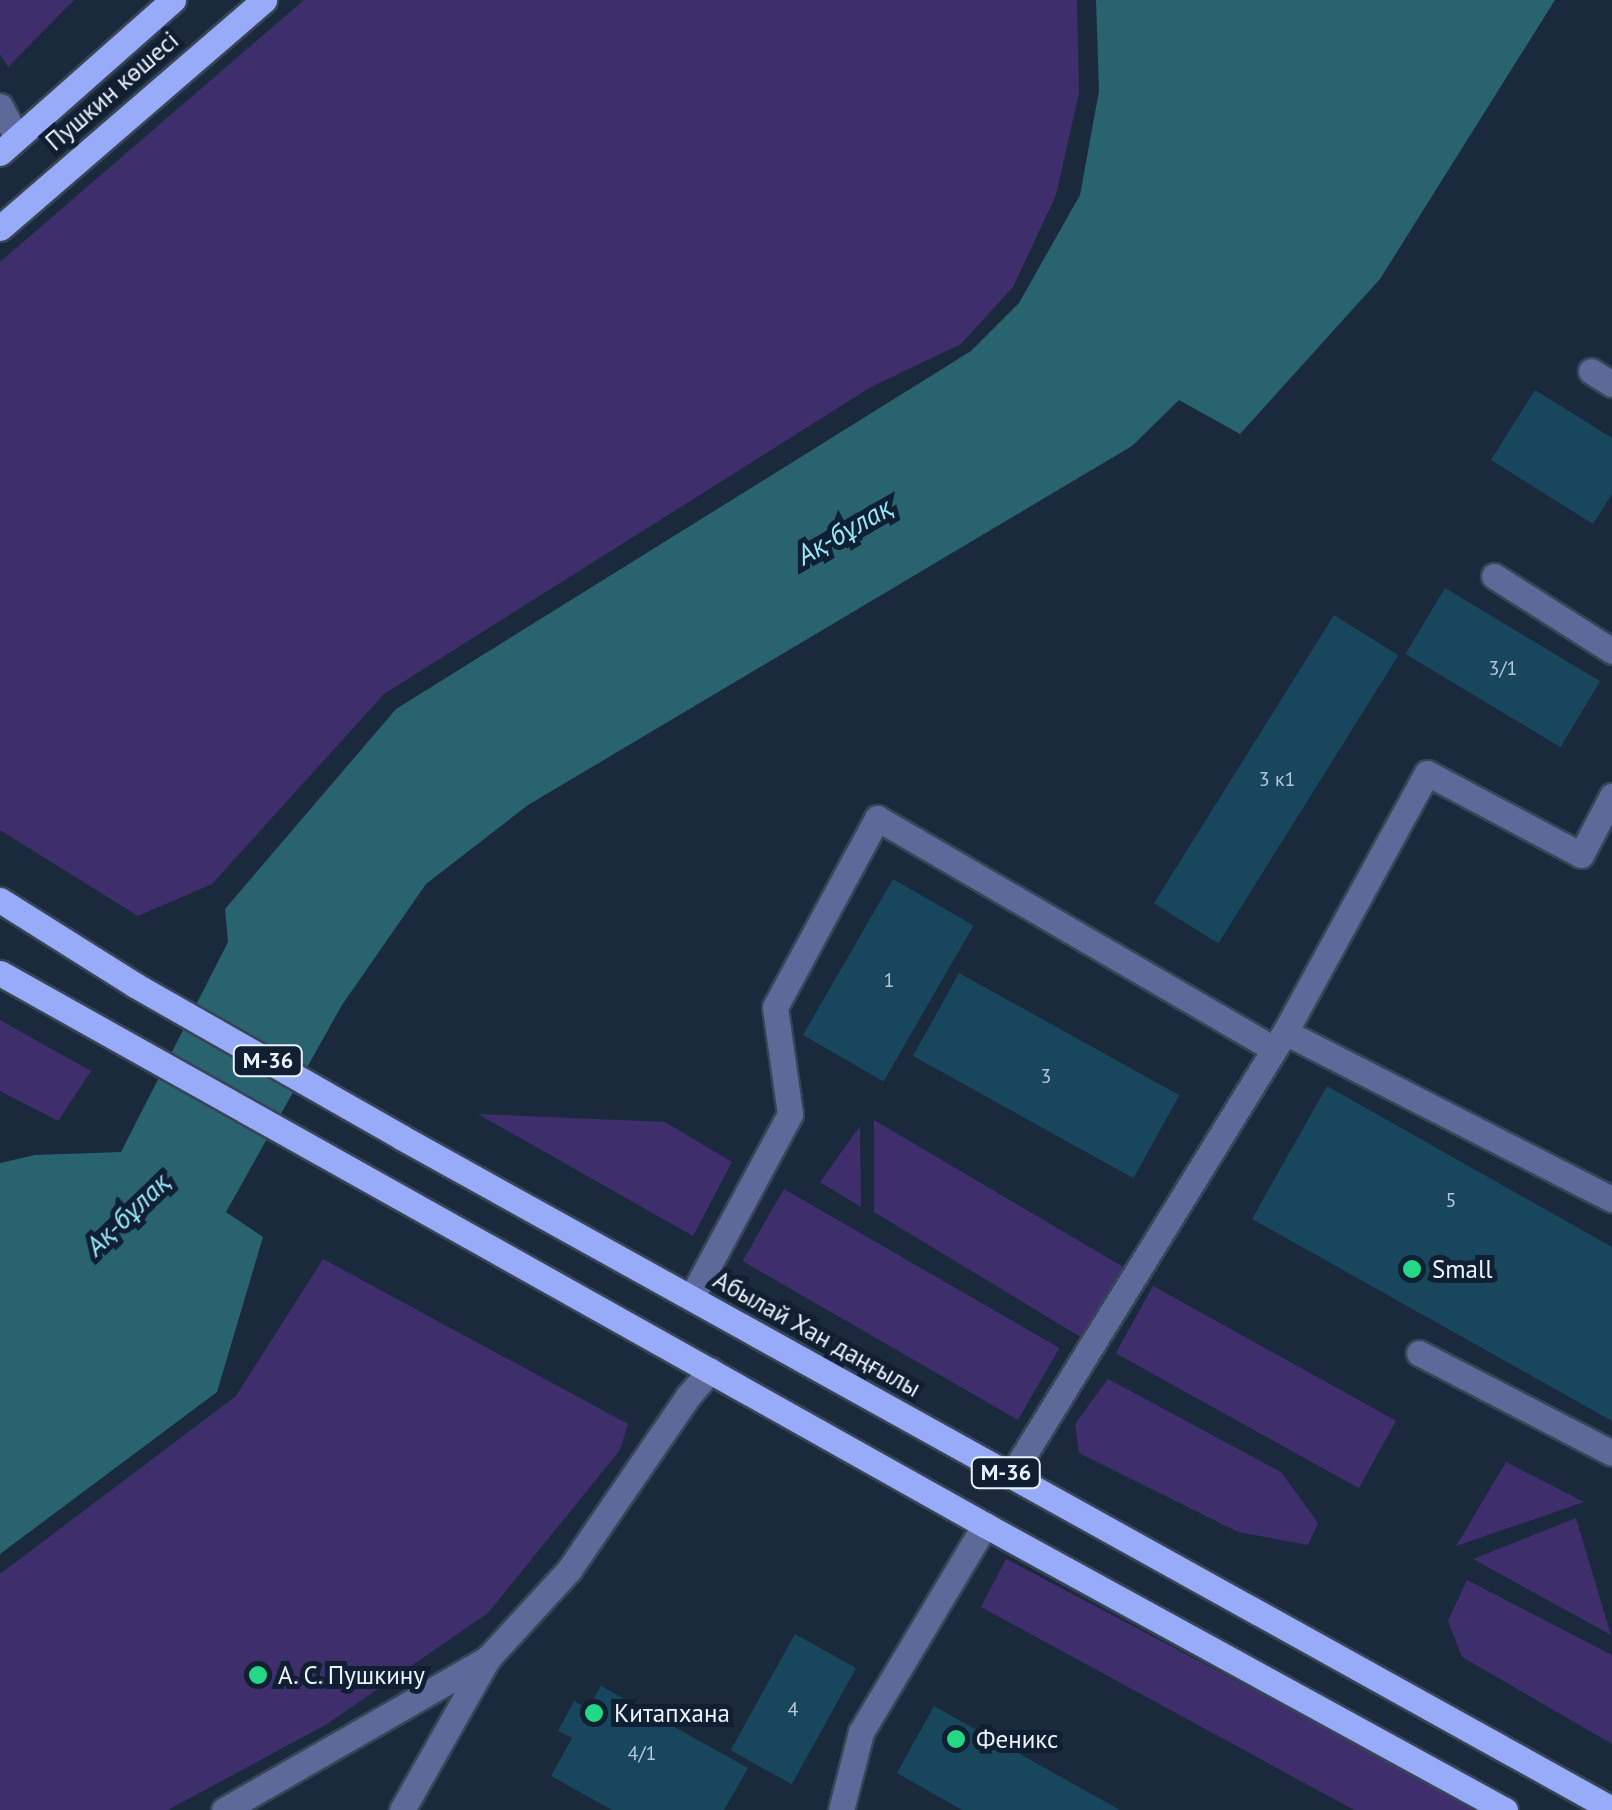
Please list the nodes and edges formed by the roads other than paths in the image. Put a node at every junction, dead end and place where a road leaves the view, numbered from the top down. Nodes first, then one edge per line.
1 (174, 0) edge
2 (264, 0) edge
3 (0, 106) edge
4 (8, 146) edge
5 (0, 228) edge
6 (1494, 576) dead end
7 (1612, 651) edge
8 (1612, 796) edge
9 (0, 900) edge
10 (0, 973) edge
11 (1280, 1040) junction
12 (1612, 1200) edge
13 (691, 1298) junction
14 (1418, 1353) dead end
15 (711, 1370) junction
16 (1612, 1453) edge
17 (1011, 1476) junction
18 (984, 1525) junction
19 (488, 1658) junction
20 (1612, 1809) edge
21 (224, 1810) edge
22 (402, 1810) edge
23 (841, 1810) edge
24 (1505, 1810) edge

1 - 4 main road, Пушкин көшесі
2 - 5 main road, Пушкин көшесі
3 - 4 lane
6 - 7 lane
8 - 11 lane
9 - 13 main road, Абылай Хан даңғылы / M-36
10 - 15 main road, M-36
11 - 12 lane
11 - 13 lane
11 - 17 lane
13 - 17 main road, Абылай Хан даңғылы / M-36
14 - 16 lane
15 - 18 main road, M-36
15 - 19 lane
17 - 20 main road, Абылай Хан даңғылы / M-36
18 - 23 lane
18 - 24 main road, M-36
19 - 21 lane
19 - 22 lane

